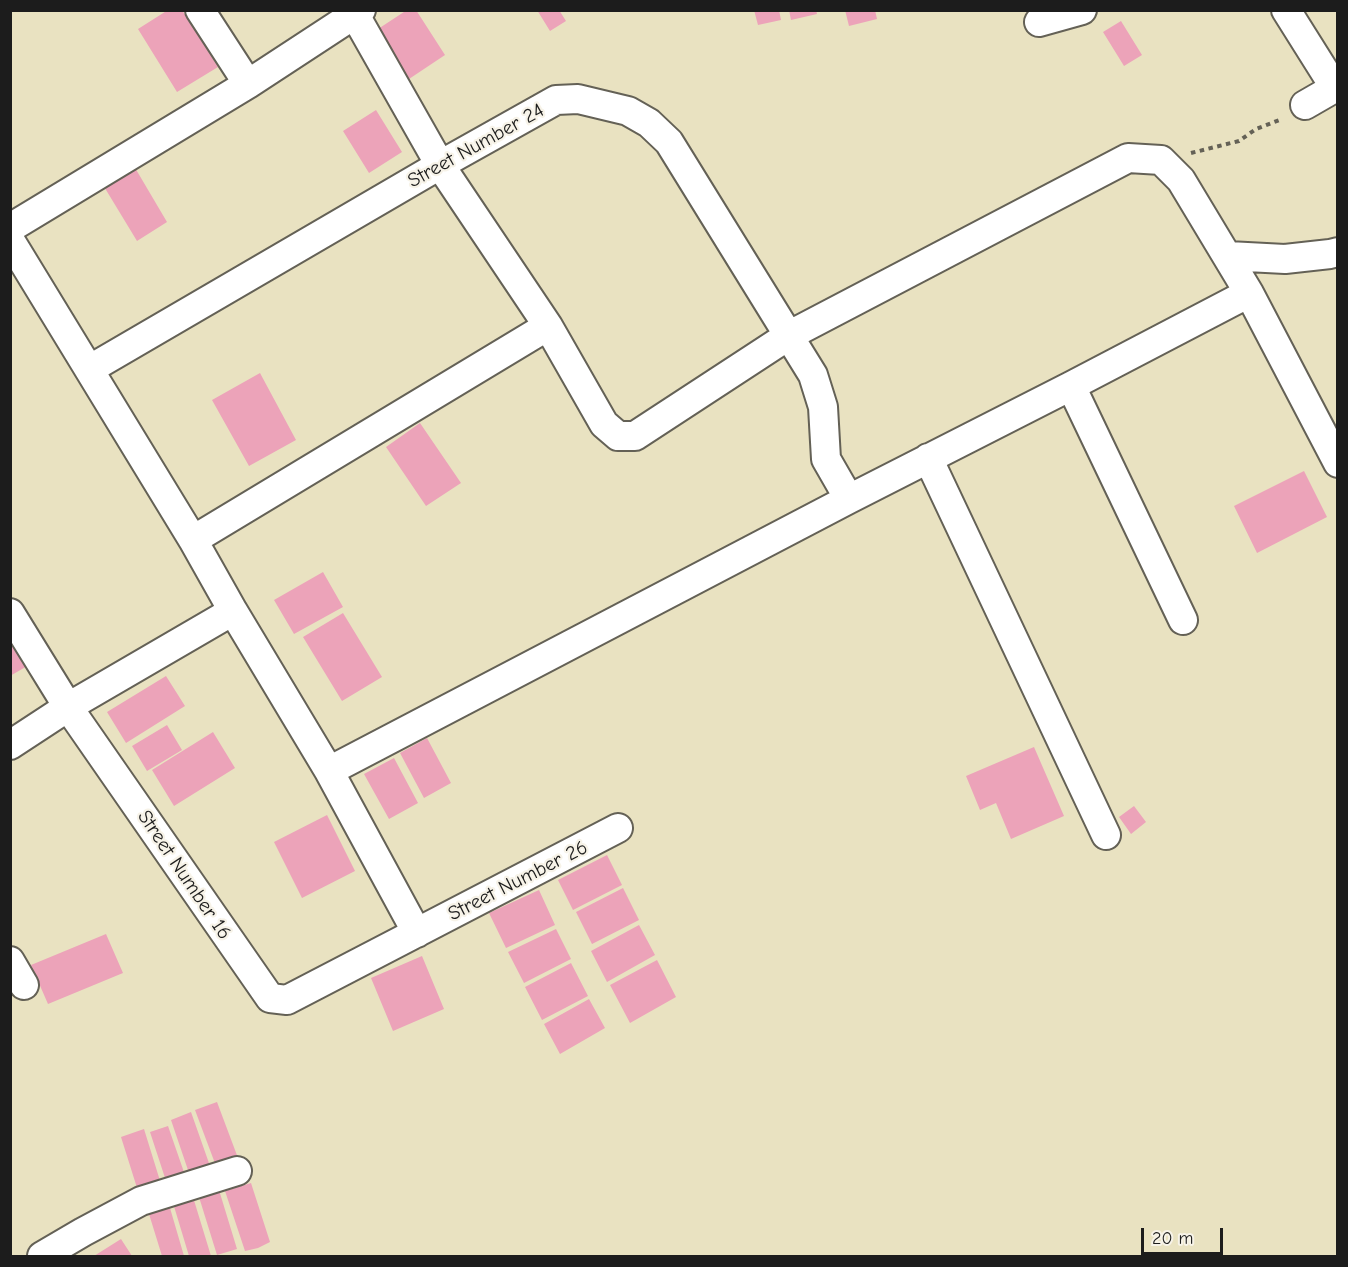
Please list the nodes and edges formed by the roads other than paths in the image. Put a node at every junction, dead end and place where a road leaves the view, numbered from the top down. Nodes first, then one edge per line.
1 (200, 10) edge
2 (1082, 10) edge
3 (1286, 10) edge
4 (358, 13) edge
5 (1039, 22) dead end
6 (248, 84) junction
7 (1336, 87) edge
8 (1305, 105) road end
9 (440, 165) junction
10 (10, 228) edge
11 (10, 240) edge
12 (1338, 252) edge
13 (1228, 256) junction
14 (1249, 293) junction
15 (548, 326) junction
16 (788, 336) junction
17 (90, 369) junction
18 (1071, 386) junction
19 (928, 458) junction
20 (1338, 463) edge
21 (849, 499) junction
22 (193, 540) junction
23 (233, 612) junction
24 (10, 613) edge
25 (1183, 620) dead end
26 (68, 707) junction
27 (10, 745) edge
28 (329, 771) junction
29 (618, 828) dead end
30 (1106, 835) dead end
31 (417, 933) junction
32 (237, 1171) dead end
33 (42, 1257) edge

1 - 6 street
2 - 5 street
3 - 7 street
4 - 6 street
4 - 9 street
6 - 10 street
7 - 8 street
9 - 15 street
9 - 16 street, Street Number 24
9 - 17 street, Street Number 24
11 - 17 street
12 - 13 street
13 - 14 street
13 - 16 street
14 - 18 street
14 - 20 street
15 - 16 street
15 - 22 street
16 - 21 street, Street Number 24
17 - 22 street
18 - 19 street
18 - 25 street
19 - 21 street
19 - 30 street
21 - 28 street
22 - 23 street
23 - 26 street
23 - 28 street
24 - 26 street, Street Number 16
26 - 27 street
26 - 31 street, Street Number 16
28 - 31 street
29 - 31 street, Street Number 26
32 - 33 street

